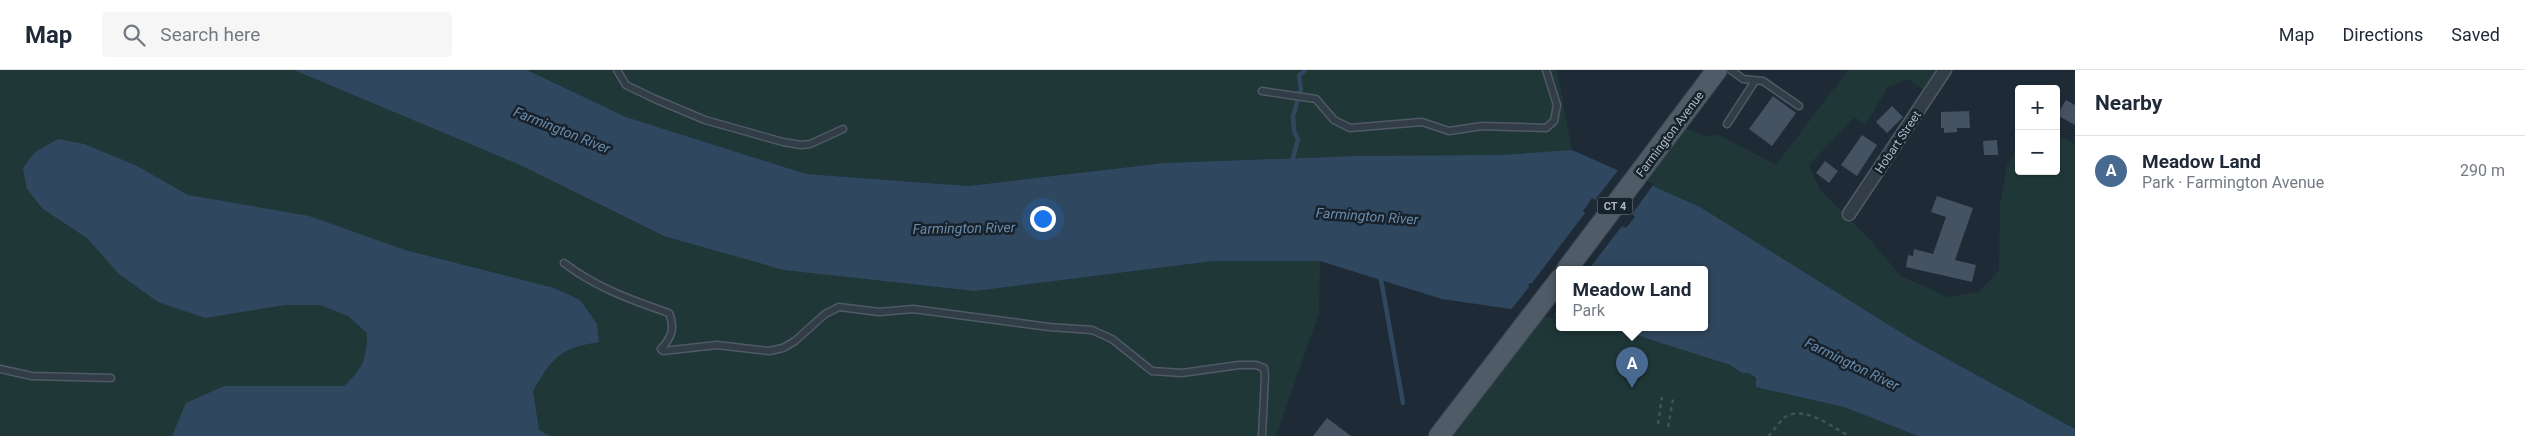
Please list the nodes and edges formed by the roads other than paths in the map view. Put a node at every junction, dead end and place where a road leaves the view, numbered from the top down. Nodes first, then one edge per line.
1 (617, 70) edge
2 (1546, 70) edge
3 (1717, 70) edge
4 (1731, 70) edge
5 (1945, 70) edge
6 (1755, 81) junction
7 (1262, 91) dead end
8 (1799, 106) dead end
9 (1727, 124) dead end
10 (843, 128) dead end
11 (1849, 214) dead end
12 (564, 263) dead end
13 (1569, 266) edge
14 (1556, 284) edge
15 (0, 368) edge
16 (111, 378) dead end
17 (1262, 436) edge
18 (1439, 436) edge

1 - 10 lane
2 - 7 lane
3 - 13 main road, Farmington Avenue / CT 4
4 - 6 lane
5 - 11 street, Hobart Street
6 - 8 lane
6 - 9 lane
12 - 17 lane
14 - 18 main road
15 - 16 lane

